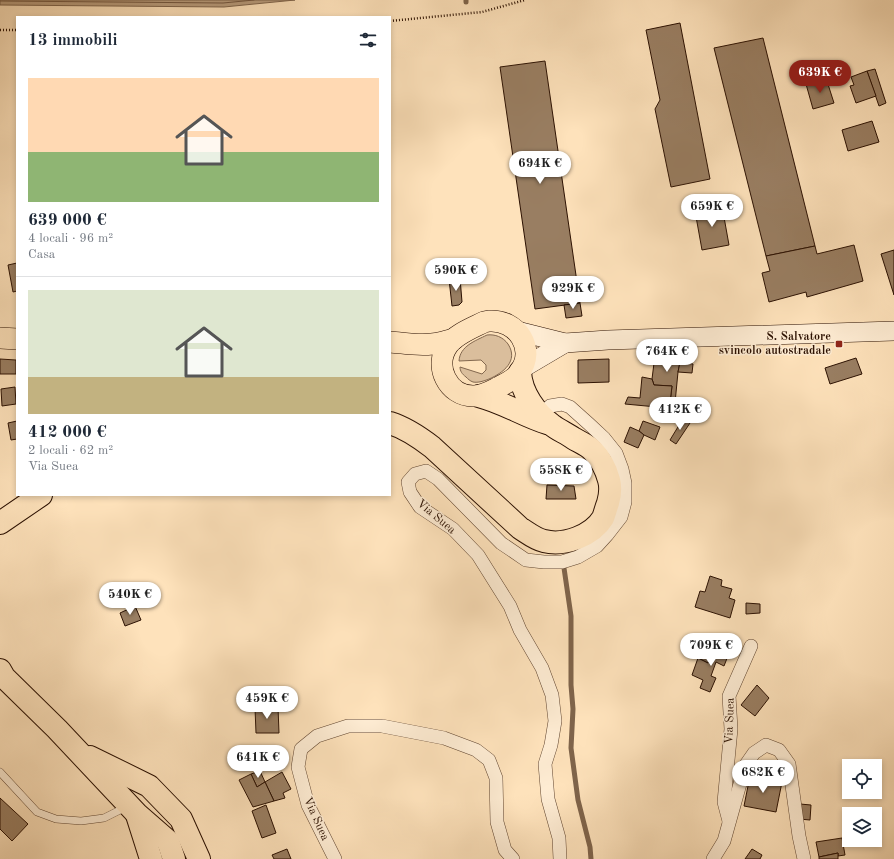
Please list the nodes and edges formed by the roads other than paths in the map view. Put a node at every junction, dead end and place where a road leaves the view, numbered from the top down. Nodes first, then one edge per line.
1 (517, 331) junction
2 (894, 331) edge
3 (0, 338) edge
4 (16, 339) edge
5 (454, 339) junction
6 (391, 342) edge
7 (565, 343) junction
8 (391, 353) edge
9 (520, 371) junction
10 (444, 376) junction
11 (480, 396) junction
12 (547, 420) junction
13 (391, 423) edge
14 (40, 496) edge
15 (0, 523) edge
16 (751, 646) dead end
17 (0, 670) edge
18 (77, 750) junction
19 (0, 772) edge
20 (133, 810) junction
21 (729, 824) junction
22 (151, 859) edge
23 (174, 859) edge
24 (199, 859) edge
25 (335, 859) edge
26 (513, 859) edge
27 (560, 859) edge
28 (714, 859) edge
29 (804, 859) edge

1 - 5 main road
1 - 7 main road
1 - 9 main road
2 - 7 main road
3 - 4 main road
5 - 6 main road
5 - 10 main road
7 - 9 main road
8 - 10 main road
9 - 11 main road
9 - 12 highway
10 - 11 main road
11 - 12 highway
12 - 13 highway
12 - 27 street, Via Suea
14 - 15 highway
16 - 21 street, Via Suea
17 - 18 highway
18 - 20 highway
18 - 24 highway
19 - 20 lane
20 - 22 highway
20 - 23 highway
21 - 28 street
21 - 29 street
25 - 26 street, Via Suea

